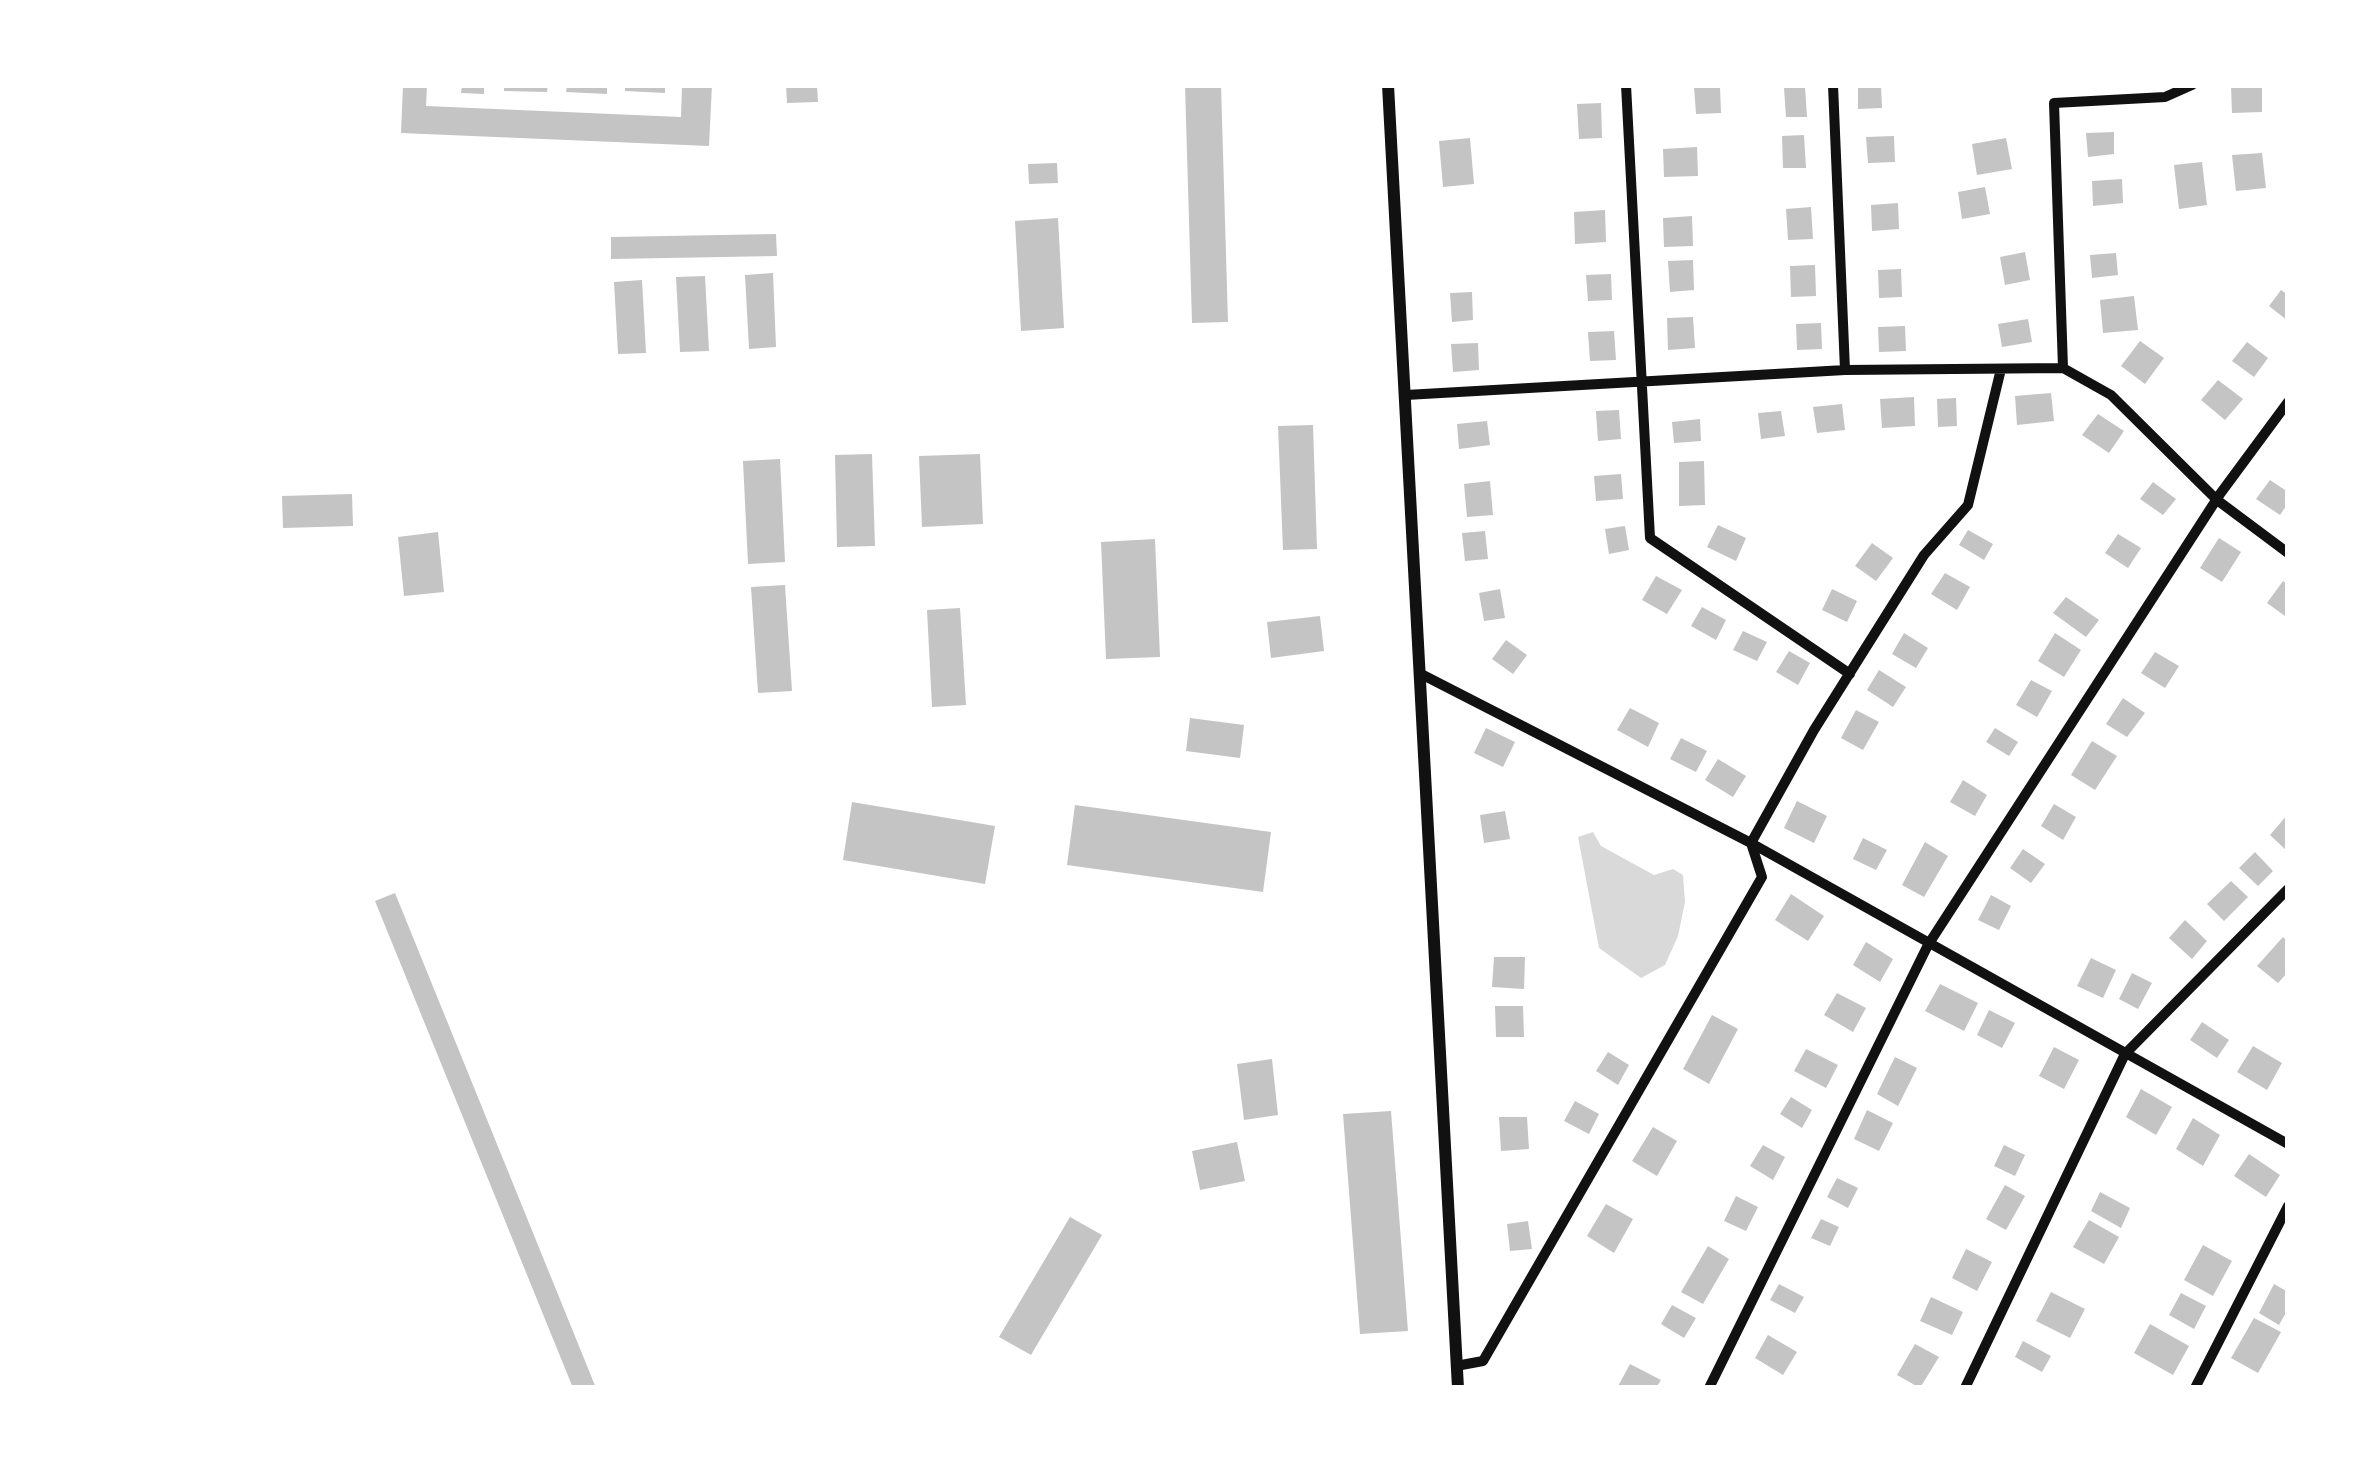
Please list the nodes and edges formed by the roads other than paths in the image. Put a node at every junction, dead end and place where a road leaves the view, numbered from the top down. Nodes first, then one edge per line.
1 (1388, 85) edge
2 (1626, 85) edge
3 (1834, 85) edge
4 (2192, 85) edge
5 (2063, 368) junction
6 (2000, 369) junction
7 (1844, 370) junction
8 (1641, 383) junction
9 (1406, 395) junction
10 (2288, 402) edge
11 (2218, 500) junction
12 (2288, 553) edge
13 (1850, 674) junction
14 (1423, 675) junction
15 (1752, 843) junction
16 (2288, 889) edge
17 (1928, 946) junction
18 (2125, 1054) junction
19 (2288, 1144) edge
20 (2288, 1206) edge
21 (1456, 1366) junction
22 (1458, 1388) edge
23 (1709, 1388) edge
24 (1965, 1388) edge
25 (2195, 1388) edge

1 - 9 street
2 - 8 street
3 - 7 street
4 - 5 street
5 - 6 street
5 - 11 street
6 - 7 street
6 - 13 street
7 - 8 street
8 - 9 street
8 - 13 street
9 - 14 street
10 - 11 street
11 - 12 street
11 - 17 street
13 - 15 street
14 - 15 street
14 - 21 street
15 - 17 street
15 - 21 street
16 - 18 street
17 - 18 street
17 - 23 street
18 - 19 street
18 - 24 street
20 - 25 street
21 - 22 street

